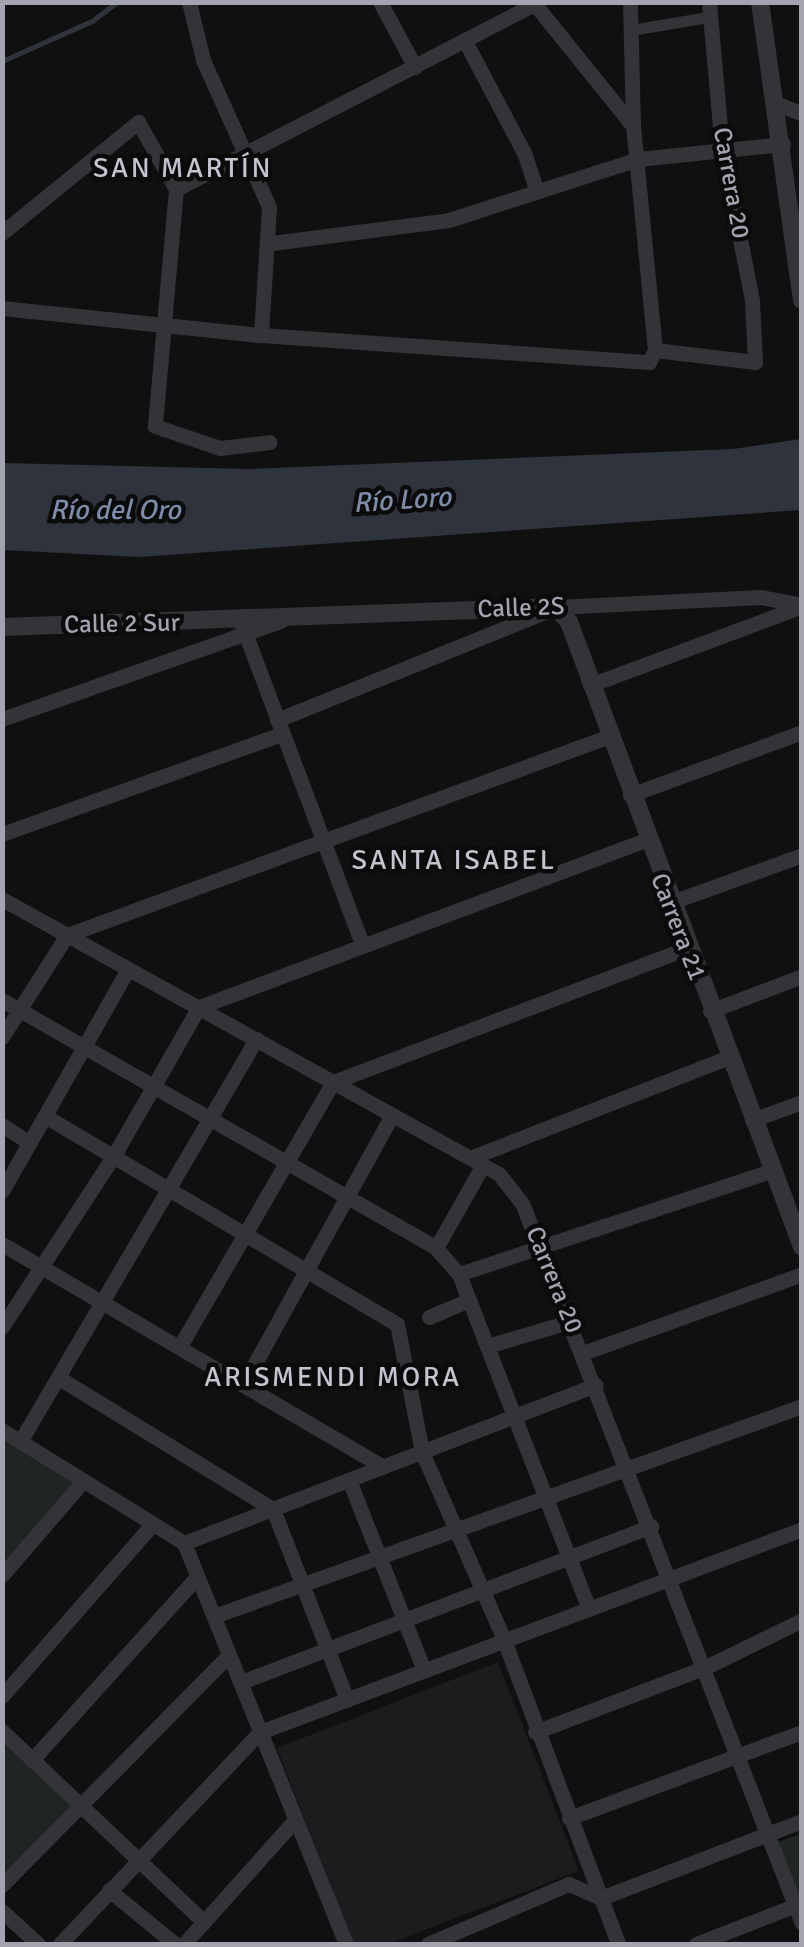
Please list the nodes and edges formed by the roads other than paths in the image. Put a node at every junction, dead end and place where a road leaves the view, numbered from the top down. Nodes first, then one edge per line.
1 (189, 2) edge
2 (380, 2) edge
3 (630, 2) edge
4 (760, 2) edge
5 (535, 3) edge
6 (708, 10) edge
7 (630, 30) junction
8 (465, 41) junction
9 (415, 67) junction
10 (774, 102) junction
11 (802, 114) edge
12 (633, 126) junction
13 (783, 144) junction
14 (722, 149) junction
15 (247, 154) junction
16 (638, 159) junction
17 (176, 189) junction
18 (537, 191) junction
19 (2, 233) edge
20 (272, 244) junction
21 (799, 261) edge
22 (802, 300) edge
23 (2, 308) edge
24 (161, 325) junction
25 (261, 335) junction
26 (652, 356) junction
27 (270, 442) dead end
28 (802, 605) edge
29 (556, 607) junction
30 (2, 626) edge
31 (243, 628) junction
32 (590, 685) junction
33 (2, 718) edge
34 (280, 727) junction
35 (802, 732) edge
36 (607, 736) junction
37 (630, 795) junction
38 (2, 834) edge
39 (321, 837) junction
40 (646, 840) junction
41 (802, 855) edge
42 (2, 899) edge
43 (670, 903) junction
44 (66, 935) junction
45 (362, 944) junction
46 (686, 948) junction
47 (128, 969) junction
48 (802, 976) edge
49 (2, 1000) edge
50 (199, 1007) junction
51 (20, 1010) junction
52 (710, 1010) junction
53 (2, 1037) edge
54 (256, 1039) junction
55 (84, 1048) junction
56 (728, 1058) junction
57 (333, 1082) junction
58 (154, 1086) junction
59 (802, 1102) edge
60 (392, 1114) junction
61 (46, 1116) junction
62 (211, 1117) junction
63 (752, 1120) junction
64 (2, 1125) edge
65 (30, 1143) junction
66 (113, 1157) junction
67 (287, 1158) junction
68 (476, 1161) junction
69 (771, 1171) junction
70 (169, 1189) junction
71 (2, 1191) edge
72 (347, 1195) junction
73 (797, 1220) edge
74 (245, 1234) junction
75 (2, 1244) edge
76 (543, 1246) junction
77 (802, 1247) edge
78 (436, 1248) junction
79 (40, 1265) junction
80 (306, 1270) junction
81 (459, 1274) junction
82 (802, 1274) edge
83 (105, 1299) junction
84 (469, 1300) junction
85 (429, 1317) dead end
86 (572, 1320) junction
87 (2, 1327) edge
88 (180, 1346) junction
89 (487, 1346) junction
90 (584, 1353) junction
91 (59, 1378) junction
92 (243, 1384) junction
93 (596, 1385) junction
94 (802, 1406) edge
95 (514, 1416) junction
96 (2, 1430) edge
97 (21, 1440) junction
98 (422, 1452) junction
99 (382, 1467) junction
100 (628, 1468) junction
101 (349, 1480) junction
102 (83, 1481) junction
103 (546, 1498) junction
104 (272, 1509) junction
105 (151, 1526) junction
106 (651, 1526) junction
107 (802, 1529) edge
108 (456, 1530) junction
109 (184, 1543) junction
110 (379, 1557) junction
111 (569, 1558) junction
112 (2, 1575) edge
113 (197, 1577) junction
114 (671, 1578) junction
115 (300, 1586) junction
116 (482, 1590) junction
117 (588, 1609) junction
118 (214, 1616) junction
119 (404, 1620) junction
120 (802, 1620) edge
121 (504, 1640) junction
122 (324, 1651) junction
123 (230, 1655) junction
124 (706, 1668) junction
125 (424, 1670) junction
126 (241, 1682) junction
127 (2, 1696) edge
128 (346, 1700) junction
129 (2, 1730) edge
130 (260, 1732) junction
131 (535, 1732) junction
132 (802, 1732) edge
133 (740, 1755) junction
134 (32, 1760) junction
135 (80, 1807) junction
136 (568, 1818) junction
137 (295, 1820) junction
138 (802, 1821) edge
139 (771, 1832) junction
140 (136, 1862) junction
141 (2, 1885) edge
142 (109, 1890) junction
143 (601, 1898) junction
144 (796, 1905) junction
145 (2, 1911) edge
146 (204, 1922) junction
147 (802, 1923) edge
148 (38, 1944) edge
149 (60, 1944) edge
150 (175, 1944) edge
151 (184, 1944) edge
152 (346, 1944) edge
153 (428, 1944) edge
154 (618, 1944) edge
155 (696, 1944) edge

1 - 15 street
2 - 9 street
3 - 7 street
4 - 10 street
5 - 8 street
5 - 12 street
6 - 7 street
6 - 14 street, Carrera 20
7 - 12 street
8 - 9 street
8 - 18 street
9 - 15 street
10 - 11 street
10 - 13 street
12 - 16 street
13 - 14 street
13 - 21 street
14 - 16 street
14 - 26 street, Carrera 20
15 - 17 street
15 - 20 street
16 - 18 street
16 - 26 street
17 - 19 street
17 - 24 street
18 - 20 street
20 - 25 street
21 - 22 street
23 - 24 street
24 - 25 street
24 - 27 street
25 - 26 street
28 - 29 street, Calle 2S
28 - 32 street
29 - 31 street, Calle 2S
29 - 32 street, Carrera 21
29 - 34 street
30 - 31 street, Calle 2 Sur
31 - 33 street
31 - 34 street
32 - 36 street, Carrera 21
34 - 38 street
34 - 39 street
35 - 37 street
36 - 37 street, Carrera 21
36 - 39 street
37 - 40 street, Carrera 21
39 - 44 street
39 - 45 street
40 - 43 street, Carrera 21
40 - 45 street
41 - 43 street
42 - 44 street, Carrera 20
43 - 46 street, Carrera 21
44 - 47 street, Carrera 20
44 - 51 street
45 - 50 street
46 - 52 street, Carrera 21
46 - 57 street
47 - 50 street, Carrera 20
47 - 55 street
48 - 52 street
49 - 51 street
50 - 54 street, Carrera 20
50 - 58 street
51 - 53 street
51 - 55 street
52 - 56 street, Carrera 21
54 - 57 street, Carrera 20
54 - 62 street
55 - 58 street
55 - 61 street
56 - 63 street, Carrera 21
56 - 68 street
57 - 60 street, Carrera 20
57 - 67 street
58 - 62 street
58 - 66 street
59 - 63 street
60 - 68 street, Carrera 20
60 - 72 street
61 - 65 street
61 - 66 street
62 - 67 street
62 - 70 street
63 - 69 street, Carrera 21
64 - 65 street
65 - 71 street
66 - 70 street
66 - 79 street
67 - 72 street
67 - 74 street
68 - 76 street, Carrera 20
68 - 78 street
69 - 73 street, Carrera 21
69 - 76 street
70 - 74 street
70 - 83 street
72 - 78 street
72 - 80 street
73 - 77 street, Carrera 21
74 - 80 street
74 - 88 street
75 - 79 street
76 - 81 street
76 - 86 street, Carrera 20
78 - 81 street
79 - 83 street
79 - 87 street
80 - 92 street
80 - 98 street
81 - 84 street
82 - 90 street
83 - 88 street
83 - 91 street
84 - 85 street
84 - 89 street
86 - 89 street
86 - 90 street, Carrera 20
88 - 92 street
89 - 95 street
90 - 93 street, Carrera 20
91 - 97 street
91 - 104 street
92 - 99 street
93 - 95 street
93 - 100 street, Carrera 20
94 - 100 street
95 - 98 street
95 - 103 street
96 - 97 street
97 - 102 street
98 - 99 street
98 - 108 street
99 - 101 street
100 - 103 street
100 - 106 street, Carrera 20
101 - 104 street
101 - 110 street
102 - 105 street
102 - 112 street
103 - 108 street
103 - 111 street
104 - 109 street
104 - 115 street
105 - 109 street
105 - 127 street
106 - 111 street
106 - 114 street, Carrera 20
107 - 114 street
108 - 110 street
108 - 116 street
109 - 113 street
110 - 115 street
110 - 119 street
111 - 116 street
111 - 117 street
113 - 118 street
113 - 134 street
114 - 117 street
114 - 124 street, Carrera 20
115 - 118 street
115 - 122 street
116 - 119 street
116 - 121 street
117 - 121 street
118 - 123 street
119 - 122 street
119 - 125 street
120 - 124 street
121 - 125 street
121 - 131 street
122 - 126 street
122 - 128 street
123 - 126 street
123 - 135 street
124 - 131 street
124 - 133 street, Carrera 20
125 - 128 street
126 - 130 street
128 - 130 street
129 - 134 street
130 - 137 street
130 - 140 street
131 - 136 street
132 - 133 street
133 - 136 street
133 - 139 street, Carrera 20
134 - 135 street
135 - 140 street
135 - 141 street
136 - 143 street
137 - 146 street
137 - 152 street
138 - 139 street
139 - 143 street
139 - 144 street, Carrera 20
140 - 142 street
140 - 146 street
142 - 149 street
142 - 150 street
143 - 153 street
143 - 154 street
144 - 147 street, Carrera 20
144 - 155 street
145 - 148 street
146 - 151 street

